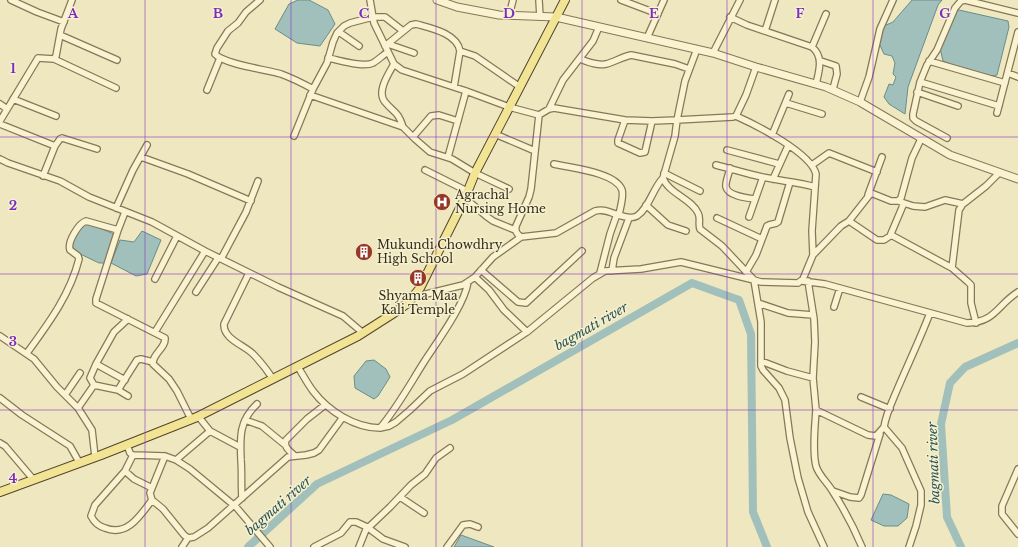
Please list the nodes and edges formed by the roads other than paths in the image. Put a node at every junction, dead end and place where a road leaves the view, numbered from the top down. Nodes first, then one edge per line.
1 (11, 0) edge
2 (72, 0) edge
3 (260, 0) edge
4 (370, 0) edge
5 (437, 0) edge
6 (513, 0) edge
7 (539, 0) edge
8 (565, 0) edge
9 (621, 0) edge
10 (664, 0) edge
11 (740, 0) edge
12 (775, 0) edge
13 (893, 0) edge
14 (961, 0) edge
15 (1018, 13) edge
16 (658, 14) junction
17 (826, 14) dead end
18 (508, 16) junction
19 (540, 17) junction
20 (556, 17) junction
21 (372, 18) junction
22 (730, 18) junction
23 (64, 22) junction
24 (599, 27) junction
25 (402, 31) junction
26 (765, 31) junction
27 (339, 32) junction
28 (1018, 32) edge
29 (60, 35) junction
30 (647, 38) junction
31 (359, 46) dead end
32 (387, 47) junction
33 (812, 48) junction
34 (697, 49) junction
35 (1016, 49) edge
36 (460, 51) junction
37 (414, 53) dead end
38 (713, 53) junction
39 (220, 58) junction
40 (328, 58) junction
41 (54, 59) junction
42 (580, 59) junction
43 (117, 60) dead end
44 (821, 61) junction
45 (928, 61) junction
46 (394, 64) junction
47 (756, 67) junction
48 (689, 69) junction
49 (1008, 73) junction
50 (1018, 77) edge
51 (920, 82) junction
52 (1005, 83) junction
53 (816, 84) junction
54 (520, 86) junction
55 (454, 87) junction
56 (116, 88) dead end
57 (833, 89) junction
58 (207, 90) dead end
59 (466, 91) junction
60 (312, 92) junction
61 (917, 92) junction
62 (789, 94) dead end
63 (13, 99) junction
64 (860, 102) junction
65 (786, 103) junction
66 (0, 104) edge
67 (958, 106) dead end
68 (999, 106) junction
69 (509, 107) junction
70 (7, 109) junction
71 (549, 109) junction
72 (997, 113) dead end
73 (822, 114) dead end
74 (539, 115) junction
75 (56, 116) dead end
76 (736, 116) junction
77 (625, 120) junction
78 (677, 120) junction
79 (0, 121) edge
80 (458, 121) junction
81 (652, 121) junction
82 (0, 124) edge
83 (403, 127) junction
84 (495, 134) junction
85 (772, 135) junction
86 (294, 136) dead end
87 (413, 138) junction
88 (947, 138) dead end
89 (922, 139) junction
90 (147, 145) dead end
91 (55, 146) junction
92 (788, 146) junction
93 (97, 149) dead end
94 (727, 150) dead end
95 (535, 151) junction
96 (141, 157) junction
97 (448, 157) junction
98 (882, 157) dead end
99 (0, 159) edge
100 (554, 164) dead end
101 (779, 164) junction
102 (716, 165) dead end
103 (812, 165) junction
104 (730, 168) junction
105 (426, 170) dead end
106 (877, 172) junction
107 (475, 173) junction
108 (999, 173) junction
109 (663, 175) junction
110 (43, 176) junction
111 (763, 177) junction
112 (773, 179) junction
113 (1018, 179) edge
114 (258, 181) dead end
115 (790, 182) junction
116 (815, 187) junction
117 (509, 189) dead end
118 (700, 191) dead end
119 (466, 195) junction
120 (868, 195) junction
121 (755, 200) junction
122 (251, 201) junction
123 (901, 202) junction
124 (646, 204) junction
125 (963, 204) junction
126 (116, 208) junction
127 (126, 212) junction
128 (618, 215) junction
129 (749, 217) dead end
130 (629, 218) junction
131 (717, 218) dead end
132 (849, 221) junction
133 (118, 230) junction
134 (515, 230) junction
135 (686, 231) dead end
136 (177, 236) junction
137 (890, 236) junction
138 (521, 237) junction
139 (762, 239) junction
140 (582, 251) dead end
141 (205, 252) junction
142 (813, 255) junction
143 (220, 259) junction
144 (952, 268) junction
145 (481, 270) junction
146 (612, 271) junction
147 (746, 272) junction
148 (249, 273) junction
149 (600, 273) junction
150 (475, 277) junction
151 (156, 279) dead end
152 (754, 280) junction
153 (805, 281) junction
154 (468, 282) junction
155 (840, 288) junction
156 (196, 292) dead end
157 (1018, 292) edge
158 (414, 297) junction
159 (758, 302) junction
160 (834, 306) dead end
161 (930, 314) junction
162 (813, 315) junction
163 (128, 319) junction
164 (976, 323) junction
165 (155, 332) junction
166 (527, 332) junction
167 (363, 333) junction
168 (0, 336) edge
169 (27, 353) junction
170 (762, 361) junction
171 (153, 362) junction
172 (96, 364) junction
173 (298, 367) junction
174 (80, 373) dead end
175 (813, 378) junction
176 (273, 379) junction
177 (124, 380) junction
178 (94, 385) junction
179 (118, 390) junction
180 (65, 395) junction
181 (128, 396) dead end
182 (861, 397) dead end
183 (0, 398) edge
184 (257, 404) dead end
185 (325, 405) junction
186 (78, 408) junction
187 (890, 408) junction
188 (816, 410) junction
189 (343, 417) junction
190 (194, 418) junction
191 (245, 420) junction
192 (884, 427) junction
193 (380, 428) junction
194 (210, 431) junction
195 (880, 433) junction
196 (0, 443) edge
197 (284, 444) junction
198 (127, 445) junction
199 (240, 446) junction
200 (450, 448) dead end
201 (133, 455) junction
202 (165, 456) junction
203 (295, 456) junction
204 (95, 457) junction
205 (176, 460) junction
206 (80, 462) junction
207 (1018, 470) edge
208 (125, 471) junction
209 (33, 479) junction
210 (1011, 486) junction
211 (152, 488) junction
212 (1018, 488) edge
213 (833, 491) junction
214 (0, 492) edge
215 (400, 497) junction
216 (242, 498) junction
217 (152, 500) junction
218 (235, 506) junction
219 (424, 514) dead end
220 (367, 527) junction
221 (478, 527) dead end
222 (1017, 531) edge
223 (188, 538) junction
224 (386, 544) edge
225 (182, 547) edge
226 (270, 547) edge
227 (314, 547) edge
228 (359, 547) edge
229 (405, 547) edge
230 (447, 547) edge
231 (824, 547) edge
232 (862, 547) edge
233 (909, 547) edge

1 - 23 street
2 - 23 street
3 - 39 street
4 - 21 street
5 - 18 street
6 - 18 street
7 - 19 street
8 - 20 main road
9 - 16 street
10 - 16 street
11 - 22 street
12 - 26 street
13 - 64 street
14 - 15 street
14 - 45 street
16 - 30 street
17 - 33 street
18 - 19 street
19 - 20 street
20 - 24 street
20 - 54 main road
21 - 25 street
21 - 27 street
21 - 32 street
22 - 26 street
22 - 38 street
23 - 29 street
24 - 30 street
24 - 42 street
25 - 32 street
25 - 36 street
26 - 33 street
27 - 31 street
27 - 40 street
28 - 35 street
29 - 41 street
29 - 43 street
30 - 34 street
32 - 37 street
32 - 40 street
32 - 46 street
33 - 44 street
34 - 38 street
34 - 48 street
35 - 49 street
36 - 54 street
36 - 55 street
38 - 47 street
39 - 58 street
39 - 60 street
40 - 60 street
41 - 56 street
41 - 63 street
42 - 48 street
42 - 71 street
44 - 53 street
44 - 57 street
45 - 51 street
45 - 52 street
46 - 55 street
46 - 83 street
47 - 53 street
47 - 76 street
48 - 78 street
49 - 50 street
49 - 52 street
51 - 61 street
51 - 68 street
52 - 68 street
53 - 57 street
54 - 69 main road
55 - 59 street
57 - 64 street
59 - 69 street
59 - 80 street
60 - 83 street
60 - 86 street
61 - 67 street
61 - 88 street
62 - 65 street
63 - 70 street
63 - 75 street
64 - 89 street
65 - 73 street
65 - 85 street
66 - 70 street
68 - 72 street
69 - 74 street
69 - 84 main road
70 - 79 street
71 - 74 street
71 - 77 street
74 - 95 street
76 - 78 street
76 - 85 street
77 - 81 street
77 - 81 street
78 - 81 street
78 - 109 street
80 - 87 street
80 - 97 street
82 - 91 street
83 - 87 street
84 - 95 street
84 - 107 main road
85 - 92 street
87 - 97 street
89 - 108 street
89 - 123 street
90 - 96 street
91 - 93 street
91 - 110 street
92 - 101 street
92 - 103 street
94 - 101 street
95 - 134 street
96 - 122 street
96 - 126 street
97 - 107 street
98 - 106 street
99 - 110 street
100 - 128 street
101 - 112 street
102 - 104 street
103 - 106 street
103 - 116 street
104 - 111 street
104 - 121 street
105 - 119 street
106 - 120 street
107 - 117 street
107 - 119 main road
108 - 113 street
108 - 125 street
109 - 118 street
109 - 124 street
109 - 147 street
110 - 126 street
111 - 112 street
111 - 121 street
112 - 115 street
114 - 122 street
115 - 116 street
115 - 139 street
116 - 142 street
119 - 134 street
119 - 158 main road
120 - 123 street
120 - 132 street
121 - 129 street
122 - 143 street
123 - 125 street
123 - 137 street
124 - 130 street
124 - 135 street
125 - 144 street
126 - 127 street
127 - 133 street
127 - 136 street
128 - 130 street
128 - 138 street
128 - 149 street
130 - 146 street
131 - 139 street
132 - 137 street
132 - 142 street
133 - 163 street
133 - 169 street
134 - 138 street
136 - 141 street
136 - 151 street
137 - 144 street
138 - 145 street
139 - 147 street
140 - 145 street
141 - 143 street
141 - 165 street
142 - 153 street
143 - 148 street
143 - 156 street
144 - 164 street
145 - 150 street
146 - 149 street
146 - 152 street
147 - 152 street
148 - 167 street
148 - 176 street
149 - 166 street
150 - 154 street
150 - 166 street
152 - 153 street
152 - 159 street
153 - 155 street
153 - 162 street
154 - 158 street
154 - 193 street
155 - 160 street
155 - 161 street
157 - 164 street
158 - 167 main road
159 - 162 street
159 - 170 street
161 - 164 street
161 - 187 street
162 - 175 street
163 - 165 street
163 - 172 street
165 - 171 street
166 - 193 street
167 - 173 main road
168 - 169 street
169 - 180 street
170 - 175 street
170 - 231 street
171 - 177 street
171 - 190 street
172 - 177 street
172 - 178 street
173 - 176 main road
173 - 185 street
174 - 180 street
175 - 188 street
176 - 190 main road
177 - 179 street
178 - 179 street
178 - 186 street
179 - 181 street
180 - 186 street
182 - 187 street
183 - 206 street
184 - 191 street
185 - 189 street
185 - 197 street
186 - 204 street
187 - 192 street
188 - 195 street
188 - 213 street
189 - 193 street
189 - 203 street
190 - 194 street
190 - 198 main road
191 - 197 street
191 - 199 street
192 - 195 street
192 - 233 street
194 - 199 street
194 - 205 street
195 - 213 street
196 - 209 street
197 - 203 street
198 - 201 street
198 - 204 main road
199 - 216 street
200 - 215 street
201 - 202 street
201 - 208 street
202 - 205 street
202 - 211 street
203 - 216 street
204 - 206 main road
205 - 218 street
206 - 209 main road
207 - 210 street
208 - 211 street
208 - 217 street
209 - 214 main road
210 - 212 street
210 - 222 street
211 - 217 street
213 - 232 street
215 - 219 street
215 - 220 street
216 - 218 street
217 - 223 street
218 - 223 street
218 - 226 street
220 - 224 street
220 - 227 street
220 - 228 street
221 - 230 street
223 - 225 street
224 - 229 street

